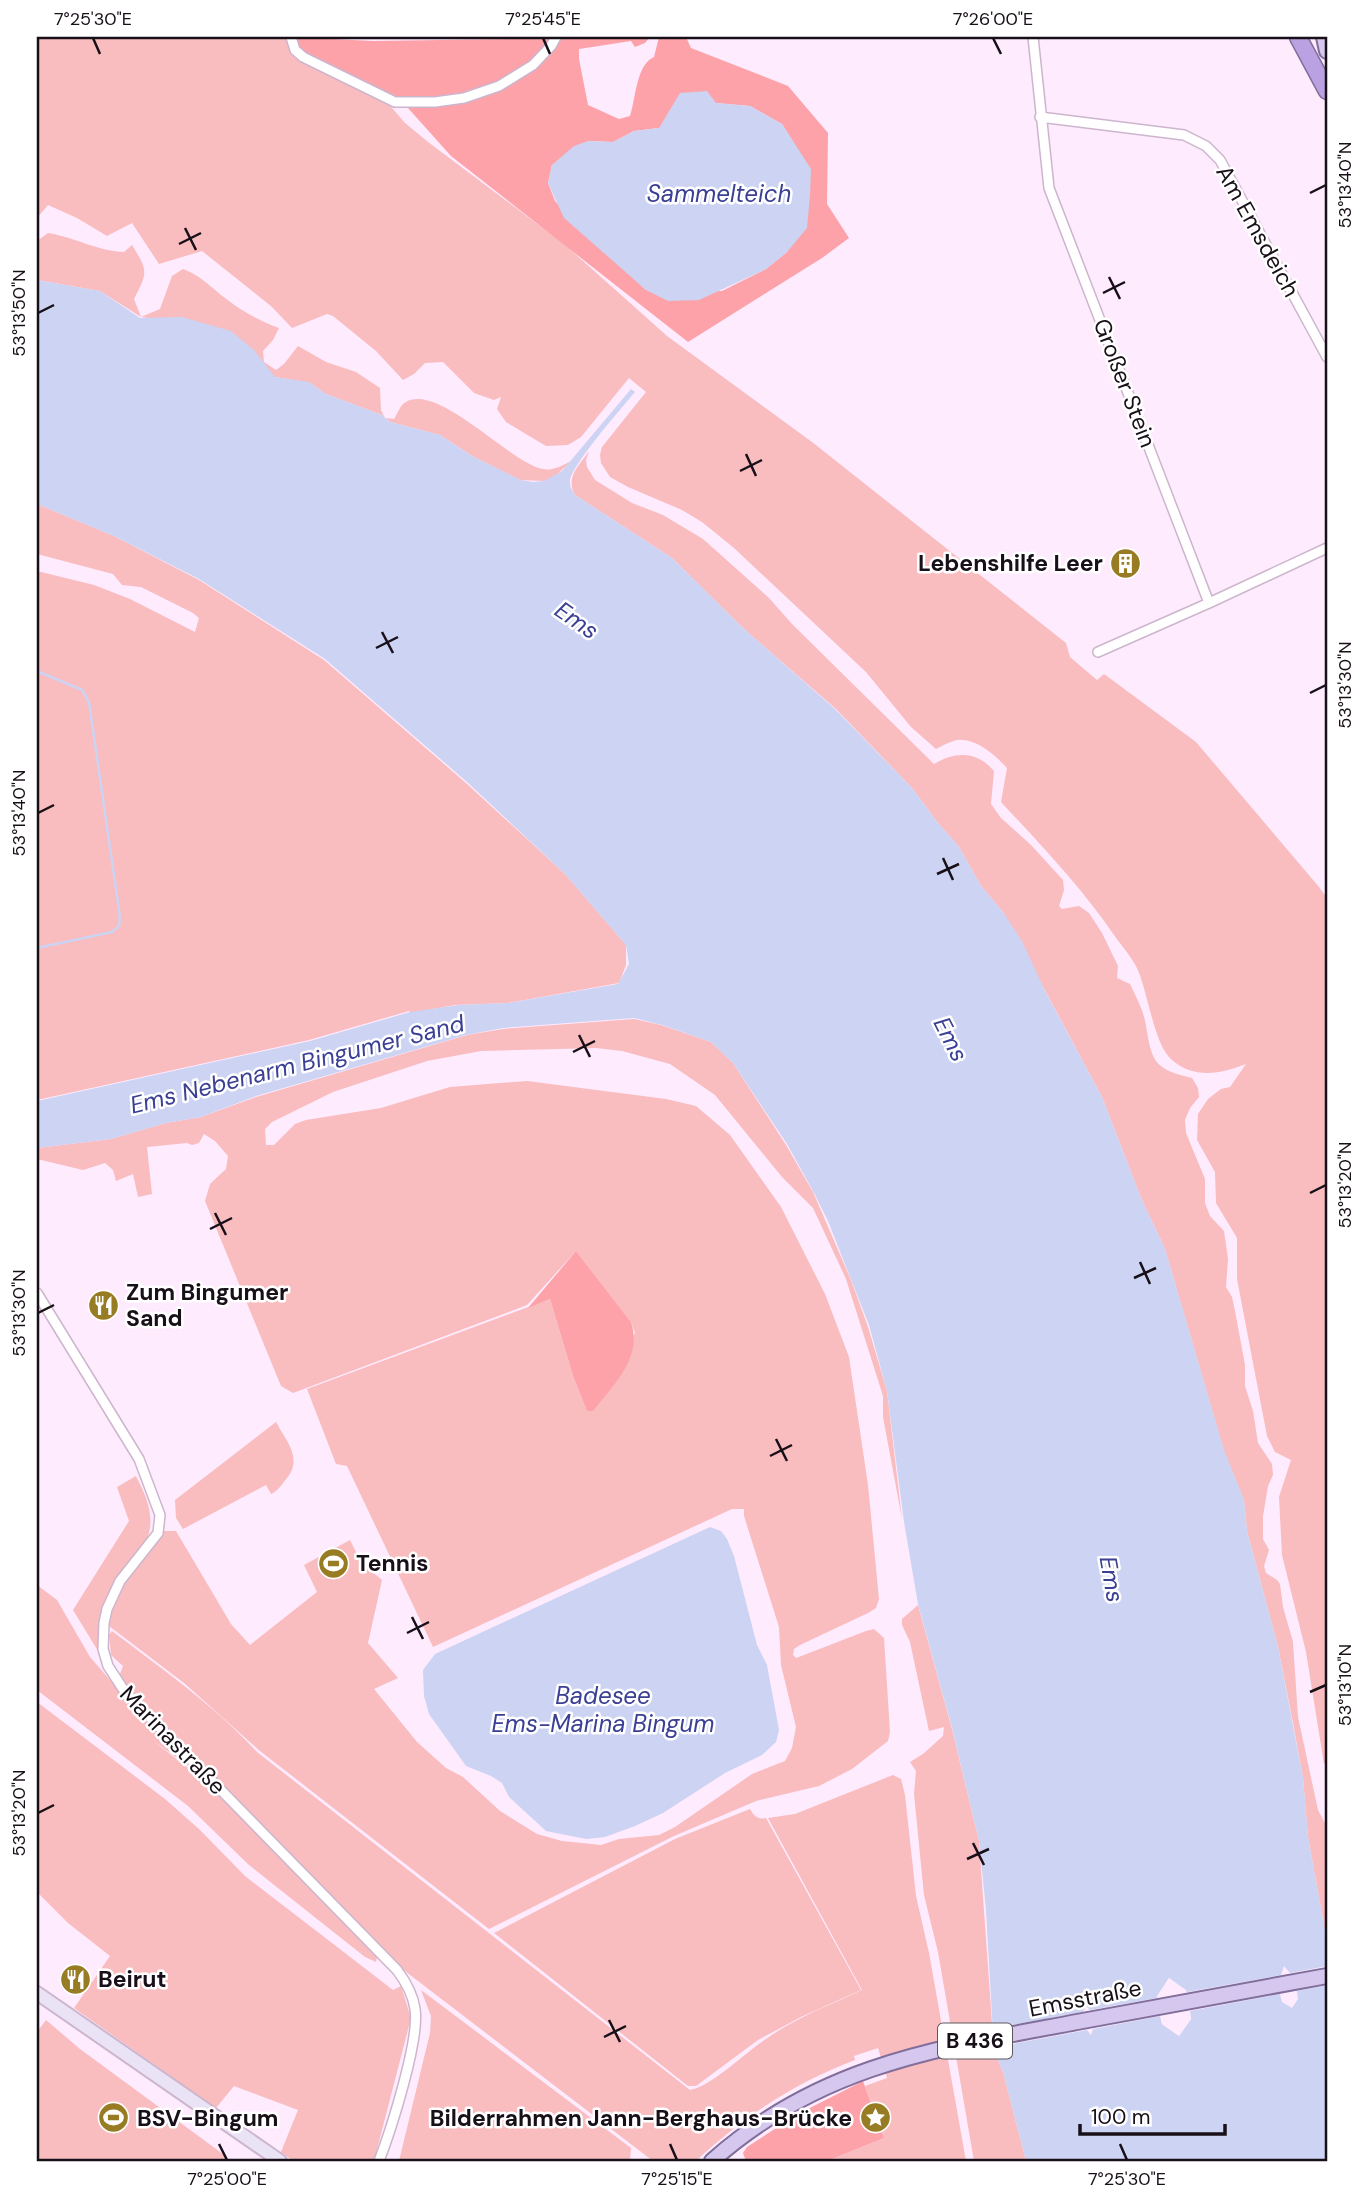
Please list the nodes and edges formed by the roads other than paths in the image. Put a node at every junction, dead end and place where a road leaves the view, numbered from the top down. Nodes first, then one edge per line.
1 (291, 37) edge
2 (556, 37) edge
3 (1033, 37) edge
4 (1298, 37) edge
5 (1324, 37) edge
6 (1327, 51) edge
7 (1327, 91) edge
8 (1040, 117) junction
9 (1327, 357) edge
10 (1327, 548) edge
11 (1209, 603) junction
12 (1098, 652) dead end
13 (37, 1293) edge
14 (1327, 1976) edge
15 (37, 1993) edge
16 (280, 2161) edge
17 (379, 2161) edge
18 (712, 2161) edge

1 - 2 street
3 - 8 street, Großer Stein
4 - 7 highway
5 - 6 main road
8 - 9 street, Am Emsdeich
8 - 11 street, Großer Stein
10 - 11 street
11 - 12 street
13 - 17 street, Marinastraße
14 - 18 main road, Emsstraße / B 436
15 - 16 main road

